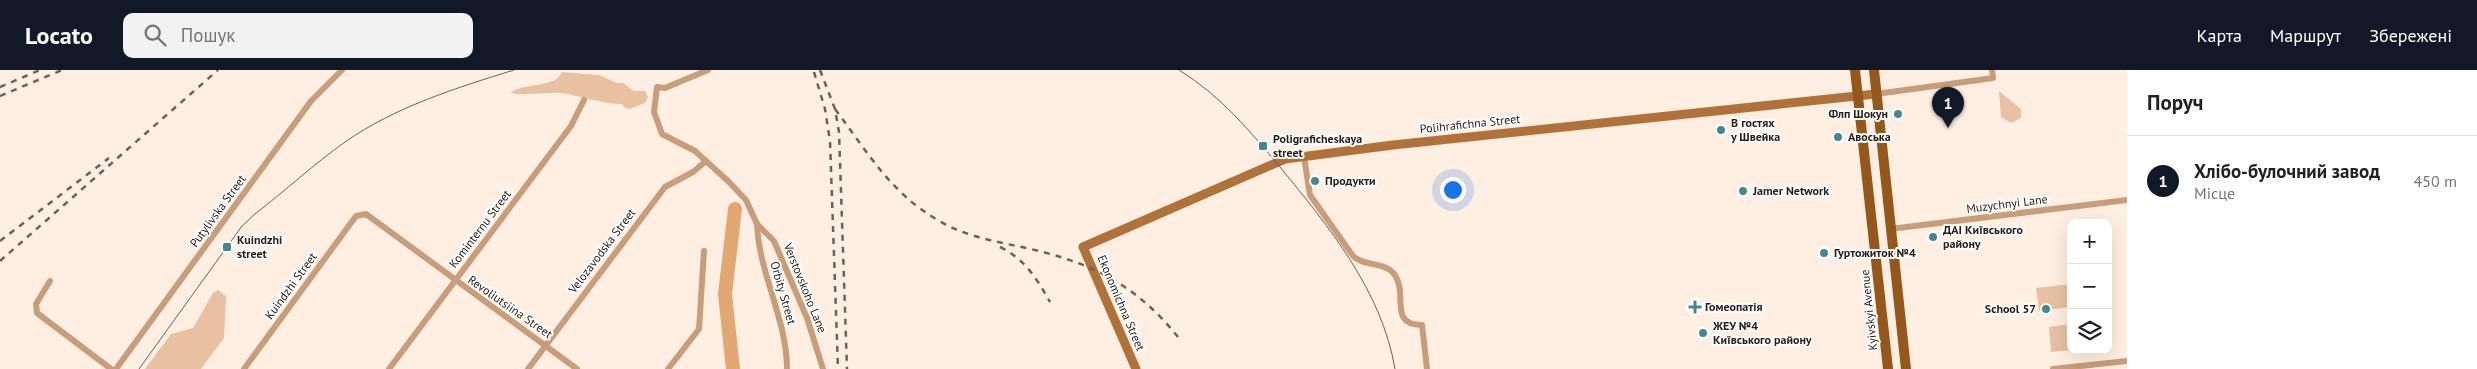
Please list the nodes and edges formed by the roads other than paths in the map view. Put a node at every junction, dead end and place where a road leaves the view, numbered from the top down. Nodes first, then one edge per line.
1 (342, 70) edge
2 (708, 70) edge
3 (1855, 70) edge
4 (1874, 70) edge
5 (1992, 70) edge
6 (1876, 94) junction
7 (1858, 96) junction
8 (584, 100) dead end
9 (1304, 156) junction
10 (706, 160) junction
11 (2127, 200) edge
12 (356, 216) joint
13 (757, 224) junction
14 (1890, 229) junction
15 (1083, 247) joint
16 (704, 251) dead end
17 (50, 281) dead end
18 (455, 281) junction
19 (545, 345) junction
20 (2127, 361) edge
21 (111, 369) edge
22 (116, 369) edge
23 (244, 369) edge
24 (389, 369) edge
25 (528, 369) edge
26 (577, 369) edge
27 (668, 369) edge
28 (787, 369) edge
29 (823, 369) edge
30 (1136, 369) edge
31 (1427, 369) edge
32 (1888, 369) edge
33 (1906, 369) edge
34 (2053, 369) edge

1 - 22 street, Putylivska Street
2 - 10 street, Verstovskoho Lane
3 - 7 main road, Kyivskyi Avenue
4 - 6 main road
5 - 6 street
6 - 7 street, Polihrafichna Street
6 - 14 main road
7 - 9 street, Polihrafichna Street
7 - 32 main road, Kyivskyi Avenue
8 - 18 street, Kominternu Street
9 - 15 street, Polihrafichna Street
9 - 31 street
10 - 13 street, Verstovskoho Lane
10 - 19 street, Velozavodska Street
11 - 14 street, Muzychnyi Lane
12 - 18 street, Revoliutsiina Street
12 - 23 street, Kuindzhi Street
13 - 28 street, Orbity Street
13 - 29 street, Verstovskoho Lane
14 - 33 main road
15 - 30 street, Ekonomichna Street
16 - 27 street
17 - 21 street
18 - 19 street, Revoliutsiina Street
18 - 24 street, Kominternu Street
19 - 25 street, Velozavodska Street
19 - 26 street, Revoliutsiina Street
20 - 34 street

